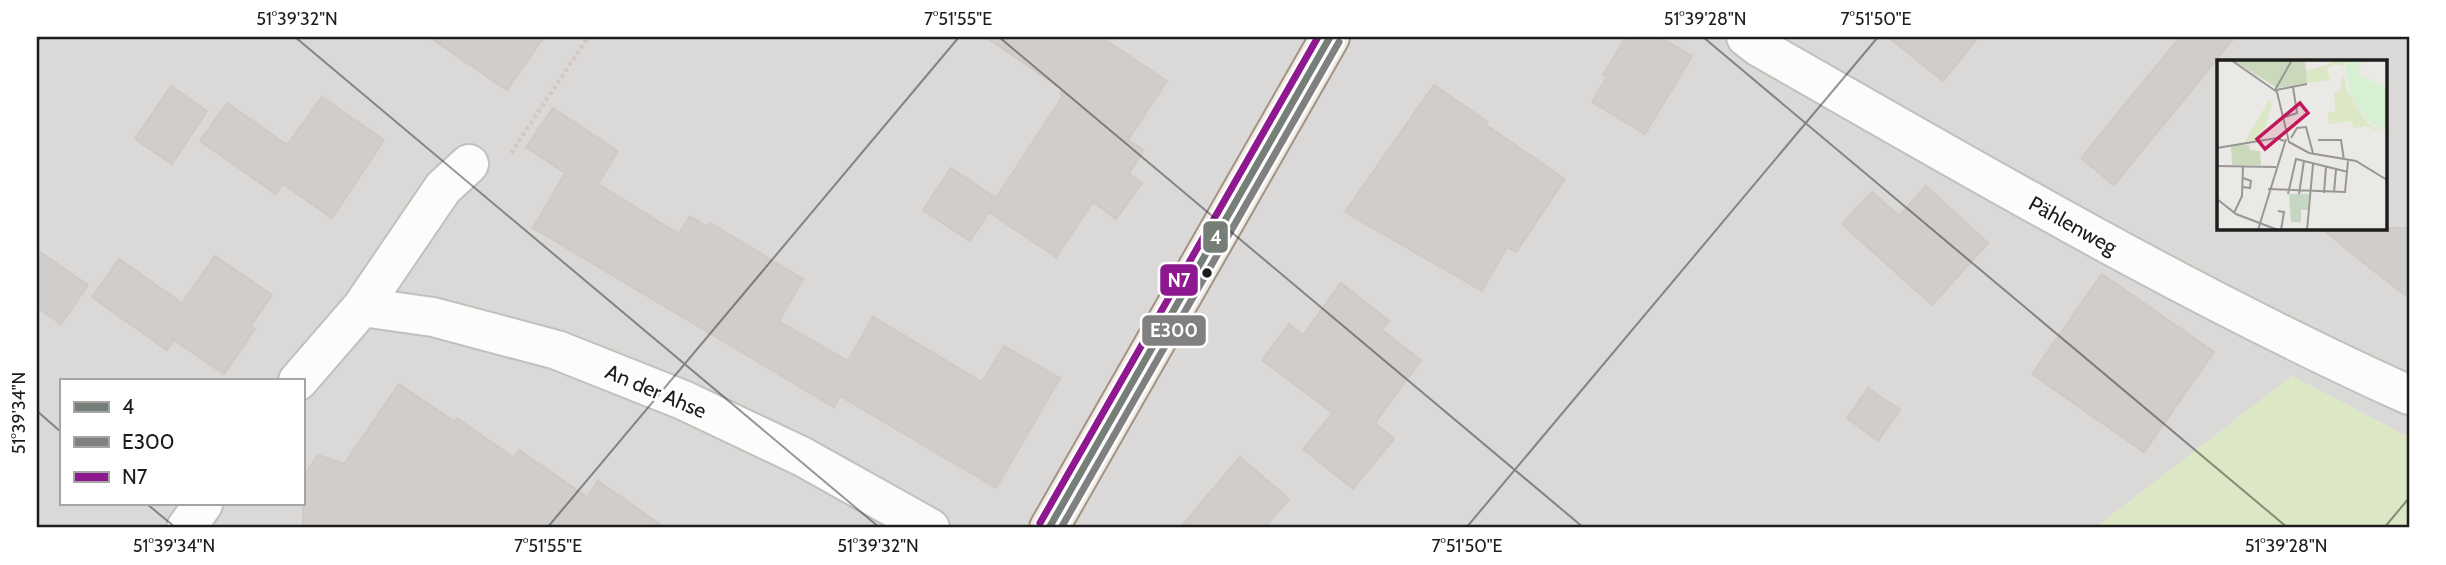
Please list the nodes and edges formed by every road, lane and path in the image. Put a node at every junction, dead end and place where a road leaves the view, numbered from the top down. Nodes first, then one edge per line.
1 (588, 37) edge
2 (1330, 37) edge
3 (1746, 37) edge
4 (469, 164) joint
5 (362, 307) junction
6 (300, 379) edge
7 (2409, 395) edge
8 (202, 505) edge
9 (186, 528) edge
10 (930, 528) edge
11 (1049, 528) edge

1 - 4 path
2 - 11 main road
3 - 7 street, Pählenweg
4 - 5 street
5 - 6 street
5 - 10 street, An der Ahse
8 - 9 street

